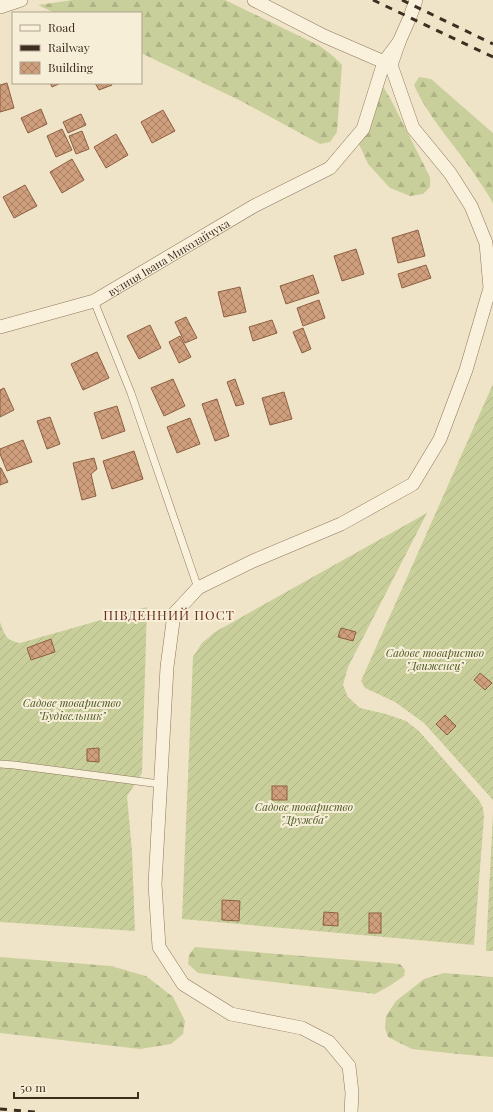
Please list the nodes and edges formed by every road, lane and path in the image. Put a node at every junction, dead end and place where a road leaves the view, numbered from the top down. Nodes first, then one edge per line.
1 (21, 0) edge
2 (254, 0) edge
3 (416, 0) edge
4 (0, 7) edge
5 (388, 63) junction
6 (94, 301) junction
7 (0, 327) edge
8 (198, 588) junction
9 (0, 764) edge
10 (160, 784) junction
11 (350, 1112) edge

1 - 4 street
2 - 5 street
3 - 5 street
5 - 6 street, вулиця Івана Миколайчука
5 - 8 street
6 - 7 street, вулиця Івана Миколайчука
6 - 8 lane
8 - 10 street
9 - 10 lane
10 - 11 street

